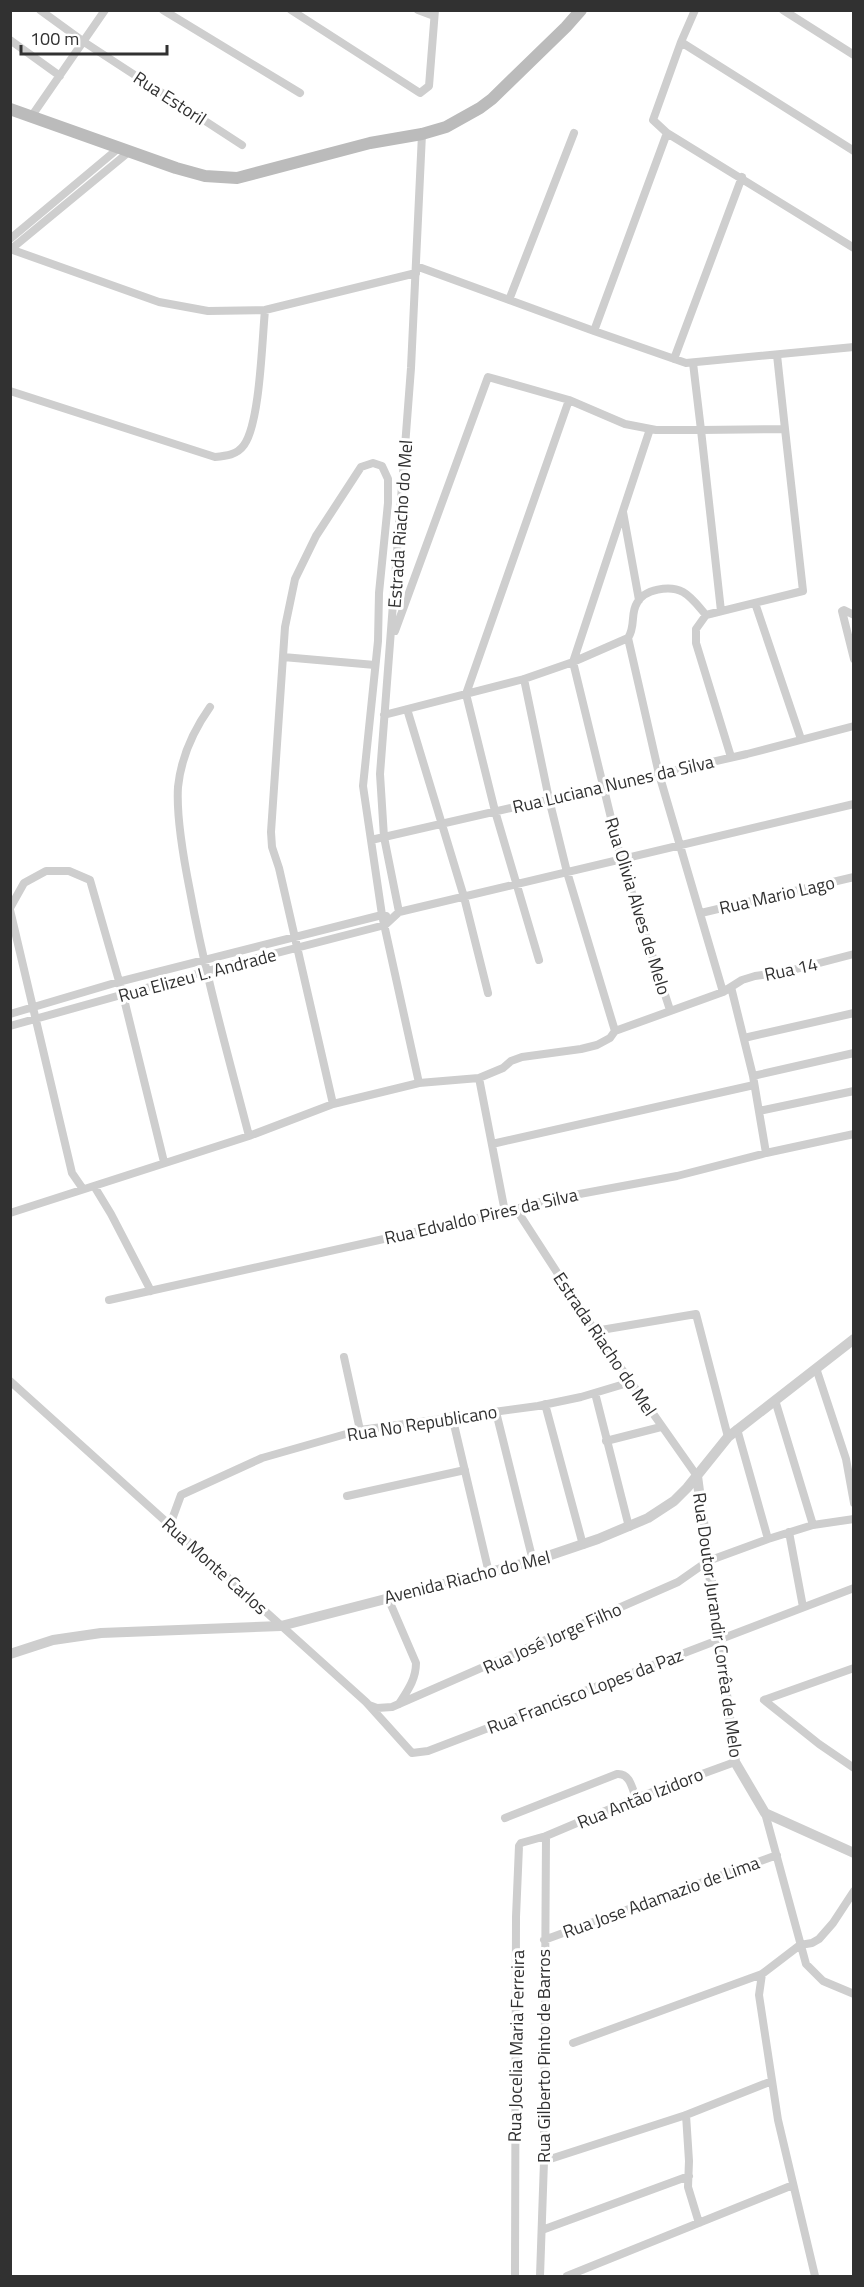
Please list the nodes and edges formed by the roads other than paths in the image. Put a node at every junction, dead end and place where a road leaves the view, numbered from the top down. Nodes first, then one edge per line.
1 (40, 10) edge
2 (105, 10) edge
3 (163, 10) edge
4 (291, 10) edge
5 (418, 10) edge
6 (581, 10) edge
7 (695, 10) edge
8 (783, 10) edge
9 (435, 13) edge
10 (10, 40) edge
11 (84, 42) junction
12 (681, 42) junction
13 (854, 55) edge
14 (60, 76) junction
15 (300, 93) dead end
16 (10, 109) edge
17 (31, 117) junction
18 (574, 133) dead end
19 (667, 133) junction
20 (422, 134) junction
21 (242, 145) dead end
22 (125, 149) junction
23 (854, 151) edge
24 (742, 177) junction
25 (10, 239) edge
26 (854, 248) edge
27 (11, 249) edge
28 (416, 269) junction
29 (509, 300) junction
30 (265, 310) junction
31 (594, 332) junction
32 (854, 347) edge
33 (777, 355) junction
34 (674, 359) junction
35 (693, 363) junction
36 (10, 391) edge
37 (569, 400) junction
38 (650, 429) junction
39 (785, 429) junction
40 (701, 430) junction
41 (623, 510) junction
42 (639, 600) junction
43 (755, 603) junction
44 (721, 611) junction
45 (706, 615) junction
46 (854, 615) edge
47 (628, 638) junction
48 (391, 642) junction
49 (283, 657) junction
50 (854, 659) edge
51 (573, 662) junction
52 (375, 665) junction
53 (524, 679) junction
54 (466, 694) junction
55 (210, 707) dead end
56 (407, 709) junction
57 (384, 715) junction
58 (854, 726) edge
59 (801, 739) junction
60 (731, 757) junction
61 (659, 774) junction
62 (603, 787) junction
63 (549, 799) junction
64 (854, 804) edge
65 (495, 810) junction
66 (440, 824) junction
67 (384, 837) junction
68 (371, 840) junction
69 (679, 845) junction
70 (621, 859) junction
71 (567, 872) junction
72 (854, 877) edge
73 (516, 883) junction
74 (464, 897) junction
75 (10, 909) edge
76 (701, 913) junction
77 (382, 915) junction
78 (396, 915) junction
79 (385, 925) junction
80 (294, 937) junction
81 (297, 948) junction
82 (854, 954) edge
83 (204, 959) junction
84 (539, 960) dead end
85 (207, 971) junction
86 (118, 982) junction
87 (727, 989) junction
88 (488, 993) dead end
89 (123, 995) junction
90 (34, 1007) junction
91 (670, 1010) junction
92 (854, 1013) edge
93 (10, 1014) edge
94 (37, 1019) junction
95 (10, 1026) edge
96 (615, 1031) junction
97 (744, 1038) junction
98 (854, 1053) edge
99 (479, 1078) junction
100 (754, 1080) junction
101 (419, 1083) junction
102 (854, 1091) edge
103 (333, 1104) junction
104 (759, 1111) junction
105 (854, 1134) edge
106 (249, 1136) junction
107 (492, 1144) junction
108 (766, 1153) junction
109 (164, 1162) junction
110 (94, 1186) junction
111 (83, 1189) junction
112 (516, 1209) junction
113 (506, 1212) junction
114 (10, 1213) edge
115 (151, 1291) junction
116 (109, 1300) dead end
117 (595, 1331) junction
118 (854, 1339) edge
119 (344, 1357) dead end
120 (816, 1368) junction
121 (10, 1381) edge
122 (631, 1382) junction
123 (595, 1393) junction
124 (775, 1400) junction
125 (545, 1404) junction
126 (496, 1412) junction
127 (452, 1416) junction
128 (661, 1427) junction
129 (737, 1429) junction
130 (360, 1430) junction
131 (728, 1437) junction
132 (606, 1441) junction
133 (465, 1470) junction
134 (697, 1476) junction
135 (347, 1496) dead end
136 (854, 1503) edge
137 (854, 1518) edge
138 (170, 1525) junction
139 (813, 1525) junction
140 (629, 1527) junction
141 (789, 1532) junction
142 (768, 1539) junction
143 (583, 1545) junction
144 (533, 1561) junction
145 (708, 1561) junction
146 (489, 1573) junction
147 (854, 1588) edge
148 (388, 1598) junction
149 (803, 1607) junction
150 (282, 1626) junction
151 (718, 1641) junction
152 (10, 1654) edge
153 (852, 1671) edge
154 (368, 1705) junction
155 (395, 1705) junction
156 (385, 1723) junction
157 (416, 1754) joint
158 (735, 1761) junction
159 (854, 1768) edge
160 (636, 1798) junction
161 (765, 1813) junction
162 (505, 1818) dead end
163 (546, 1836) junction
164 (854, 1853) edge
165 (777, 1855) junction
166 (854, 1891) edge
167 (544, 1940) junction
168 (801, 1945) junction
169 (762, 1974) junction
170 (854, 1994) edge
171 (573, 2043) dead end
172 (772, 2081) junction
173 (686, 2115) junction
174 (543, 2161) junction
175 (689, 2176) junction
176 (793, 2185) junction
177 (699, 2223) junction
178 (542, 2230) junction
179 (514, 2277) edge
180 (540, 2277) edge
181 (567, 2277) edge
182 (815, 2277) edge

1 - 11 street, Rua Estoril
2 - 11 street
3 - 15 street
4 - 9 street
5 - 9 street
6 - 20 main road
7 - 12 street
8 - 13 street
10 - 14 street
11 - 14 street
11 - 21 street, Rua Estoril
12 - 19 street
12 - 23 street
14 - 17 street
16 - 17 main road
17 - 22 main road
18 - 29 street
19 - 24 street
19 - 31 street
20 - 22 main road
20 - 28 street, Estrada Riacho do Mel
22 - 25 street
22 - 27 street
24 - 26 street
24 - 34 street
27 - 30 street
28 - 29 street
28 - 30 street
28 - 48 street, Estrada Riacho do Mel
29 - 31 street
30 - 36 street
31 - 34 street
32 - 33 street
33 - 35 street
33 - 39 street
34 - 35 street
35 - 40 street
37 - 38 street
37 - 48 street
37 - 54 street
38 - 40 street
38 - 41 street
39 - 40 street
39 - 43 street
40 - 44 street
41 - 42 street
41 - 51 street
42 - 45 street
42 - 47 street
43 - 44 street
43 - 59 street
44 - 45 street
45 - 60 street
46 - 50 street
47 - 51 street
47 - 61 street
48 - 57 street, Estrada Riacho do Mel
49 - 52 street
49 - 52 street
49 - 80 street
51 - 53 street
51 - 62 street, Rua Olivia Alves de Melo
52 - 68 street
53 - 54 street
53 - 63 street
54 - 56 street
54 - 65 street
55 - 83 street
56 - 57 street
56 - 66 street
57 - 67 street, Estrada Riacho do Mel
58 - 59 street, Rua Luciana Nunes da Silva
59 - 60 street, Rua Luciana Nunes da Silva
60 - 61 street, Rua Luciana Nunes da Silva
61 - 62 street, Rua Luciana Nunes da Silva
61 - 69 street
62 - 63 street, Rua Luciana Nunes da Silva
62 - 70 street, Rua Olivia Alves de Melo
63 - 65 street, Rua Luciana Nunes da Silva
63 - 71 street
64 - 69 street
65 - 66 street, Rua Luciana Nunes da Silva
65 - 73 street
66 - 67 street, Rua Luciana Nunes da Silva
66 - 74 street
67 - 68 street, Rua Luciana Nunes da Silva
67 - 78 street, Estrada Riacho do Mel
68 - 77 street
69 - 70 street
69 - 76 street
70 - 71 street
70 - 91 street, Rua Olivia Alves de Melo
71 - 73 street
71 - 96 street
72 - 76 street, Rua Mario Lago
73 - 74 street
73 - 84 street
74 - 78 street
74 - 88 street
75 - 86 street
75 - 90 street
76 - 87 street
77 - 78 street
77 - 79 street
77 - 80 street, Rua Elizeu L. Andrade
78 - 79 street
79 - 81 street, Rua Elizeu L. Andrade
79 - 101 street
80 - 81 street
80 - 83 street, Rua Elizeu L. Andrade
81 - 85 street, Rua Elizeu L. Andrade
81 - 103 street
82 - 87 street, Rua 14
83 - 85 street
83 - 86 street, Rua Elizeu L. Andrade
85 - 89 street, Rua Elizeu L. Andrade
85 - 106 street
86 - 89 street
86 - 90 street, Rua Elizeu L. Andrade
87 - 91 street, Rua 14
87 - 97 street
89 - 94 street, Rua Elizeu L. Andrade
89 - 109 street
90 - 93 street, Rua Elizeu L. Andrade
90 - 94 street
91 - 96 street, Rua 14
92 - 97 street
94 - 95 street, Rua Elizeu L. Andrade
94 - 111 street
96 - 99 street, Rua 14
97 - 100 street
98 - 100 street
99 - 101 street
99 - 107 street
100 - 104 street
100 - 107 street
101 - 103 street
102 - 104 street
103 - 106 street
104 - 108 street
105 - 108 street, Rua Edvaldo Pires da Silva
106 - 109 street
107 - 113 street
108 - 112 street, Rua Edvaldo Pires da Silva
109 - 110 street
110 - 111 street
110 - 115 street
111 - 114 street
112 - 113 street, Rua Edvaldo Pires da Silva
112 - 117 street, Estrada Riacho do Mel
113 - 115 street, Rua Edvaldo Pires da Silva
115 - 116 street, Rua Edvaldo Pires da Silva
117 - 122 street, Estrada Riacho do Mel
117 - 131 street
118 - 120 street, Avenida Riacho do Mel
119 - 130 street
120 - 124 street, Avenida Riacho do Mel
120 - 136 street
121 - 138 street, Rua Monte Carlos
122 - 123 street, Rua No Republicano
122 - 128 street, Estrada Riacho do Mel
123 - 125 street, Rua No Republicano
123 - 132 street
124 - 129 street, Avenida Riacho do Mel
124 - 139 street
125 - 126 street, Rua No Republicano
125 - 143 street
126 - 127 street, Rua No Republicano
126 - 144 street
127 - 130 street, Rua No Republicano
127 - 133 street
128 - 132 street
128 - 134 street, Estrada Riacho do Mel
129 - 131 street, Avenida Riacho do Mel
129 - 142 street
130 - 138 street, Rua No Republicano
131 - 134 street, Avenida Riacho do Mel
132 - 140 street
133 - 135 street
133 - 146 street
134 - 140 street, Avenida Riacho do Mel
134 - 145 street, Rua Doutor Jurandir Corrêa de Melo
137 - 139 street, Rua José Jorge Filho
138 - 150 street, Rua Monte Carlos
139 - 141 street, Rua José Jorge Filho
140 - 143 street, Avenida Riacho do Mel
141 - 142 street, Rua José Jorge Filho
141 - 149 street
142 - 145 street, Rua José Jorge Filho
143 - 144 street, Avenida Riacho do Mel
144 - 146 street, Avenida Riacho do Mel
145 - 151 street, Rua Doutor Jurandir Corrêa de Melo
145 - 155 street, Rua José Jorge Filho
146 - 148 street, Avenida Riacho do Mel
147 - 149 street, Rua Francisco Lopes da Paz
148 - 150 street, Avenida Riacho do Mel
148 - 155 street
149 - 151 street, Rua Francisco Lopes da Paz
150 - 152 street, Avenida Riacho do Mel
150 - 154 street, Rua Monte Carlos
151 - 157 street, Rua Francisco Lopes da Paz
151 - 158 street, Rua Doutor Jurandir Corrêa de Melo
153 - 159 street
154 - 155 street, Rua José Jorge Filho
154 - 156 street, Rua Monte Carlos
155 - 156 street
156 - 157 street, Rua Monte Carlos
158 - 160 street, Rua Antão Izidoro
158 - 161 street, Rua Doutor Jurandir Corrêa de Melo
160 - 162 street
160 - 163 street, Rua Antão Izidoro
161 - 164 street
161 - 165 street
163 - 167 street, Rua Gilberto Pinto de Barros
163 - 179 street, Rua Jocelia Maria Ferreira
165 - 167 street, Rua Jose Adamazio de Lima
165 - 168 street
166 - 168 street
167 - 174 street, Rua Gilberto Pinto de Barros
168 - 169 street
168 - 170 street
169 - 171 street
169 - 172 street
172 - 173 street
172 - 176 street
173 - 174 street
173 - 175 street
174 - 178 street, Rua Gilberto Pinto de Barros
175 - 177 street
175 - 178 street
176 - 177 street
176 - 182 street
177 - 181 street
178 - 180 street, Rua Gilberto Pinto de Barros

